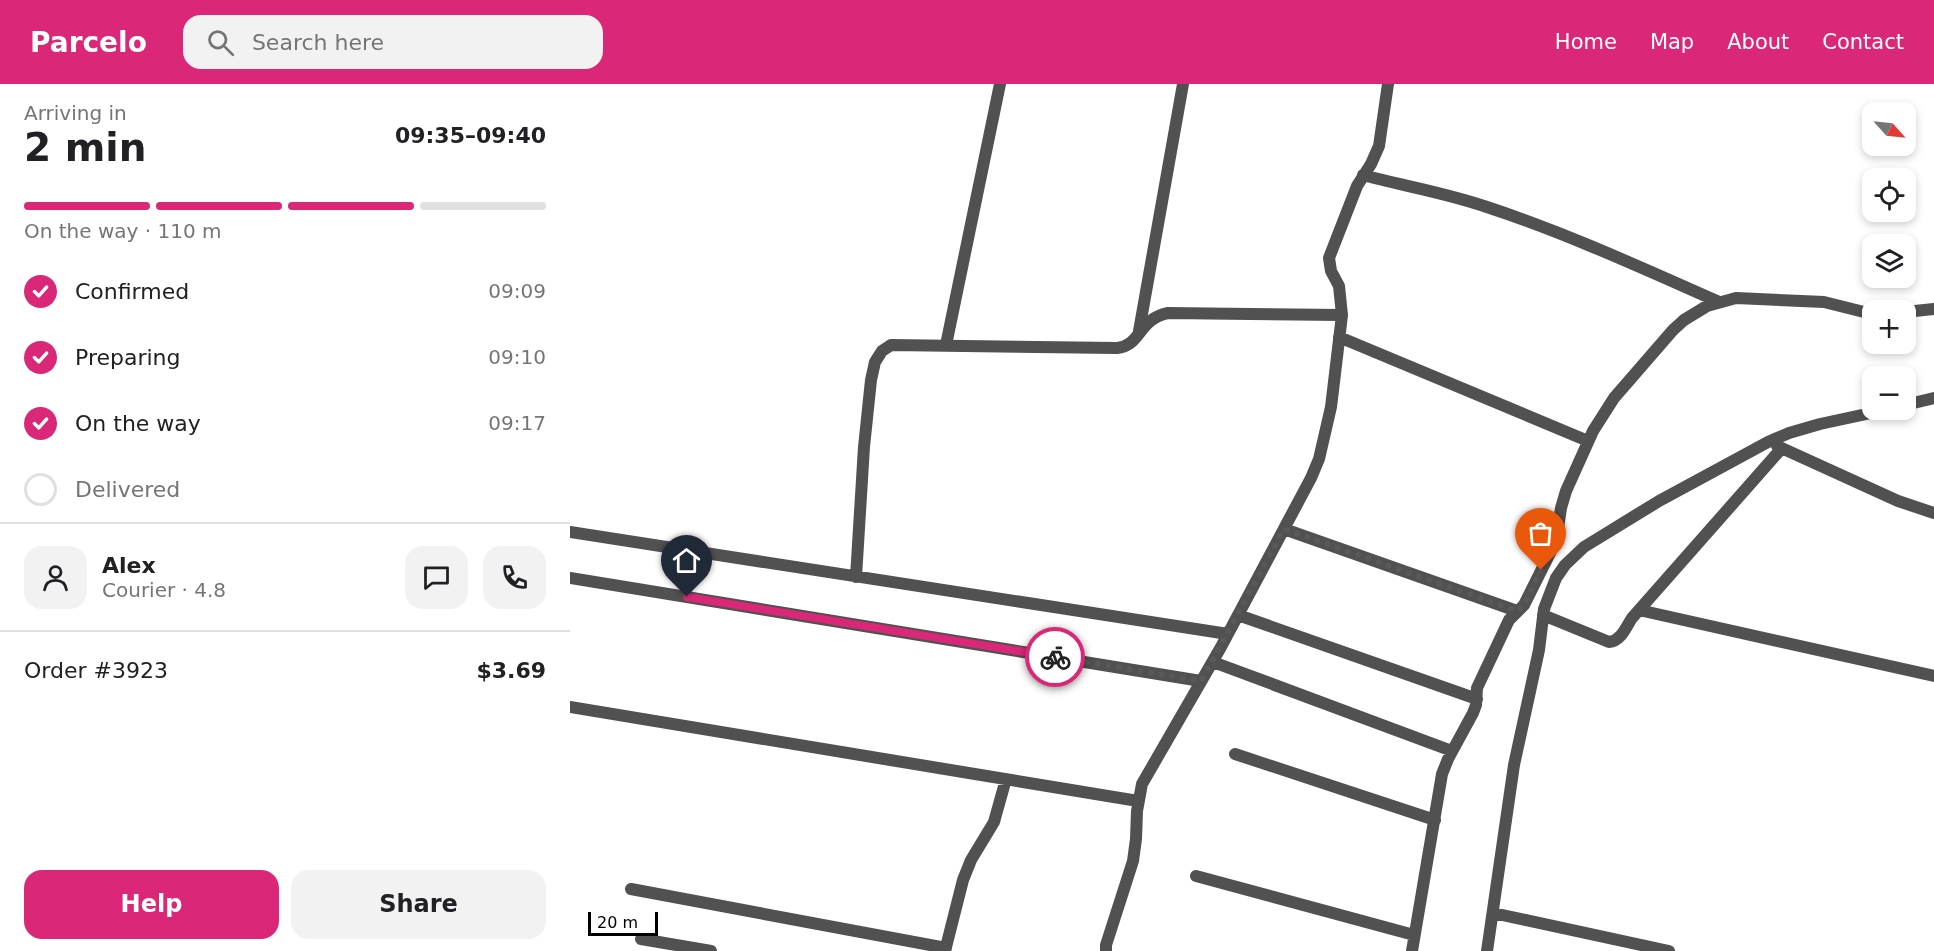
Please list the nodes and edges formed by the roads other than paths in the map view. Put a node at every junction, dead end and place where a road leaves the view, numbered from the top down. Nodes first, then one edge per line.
1 (1000, 84) edge
2 (1184, 84) edge
3 (1388, 84) edge
4 (1362, 175) junction
5 (1717, 302) junction
6 (1934, 309) edge
7 (1862, 311) edge
8 (1916, 311) edge
9 (1342, 315) junction
10 (1139, 331) junction
11 (1339, 337) junction
12 (946, 345) junction
13 (1934, 398) edge
14 (1916, 402) edge
15 (1862, 415) edge
16 (1588, 441) junction
17 (1768, 442) junction
18 (1782, 448) junction
19 (1934, 513) edge
20 (1284, 529) junction
21 (570, 532) edge
22 (1541, 570) junction
23 (856, 577) junction
24 (570, 578) edge
25 (1556, 578) junction
26 (1639, 610) junction
27 (1517, 611) junction
28 (1238, 615) junction
29 (1543, 615) junction
30 (1228, 634) junction
31 (1213, 662) junction
32 (1934, 676) edge
33 (1201, 681) junction
34 (1477, 699) junction
35 (570, 707) edge
36 (1452, 751) junction
37 (1235, 754) dead end
38 (1006, 779) junction
39 (1138, 801) junction
40 (1435, 820) junction
41 (1196, 876) dead end
42 (631, 889) dead end
43 (1493, 913) junction
44 (1414, 935) junction
45 (641, 939) dead end
46 (946, 950) edge
47 (711, 951) edge
48 (1106, 951) edge
49 (1412, 951) edge
50 (1487, 951) edge
51 (1669, 951) edge

1 - 12 street
2 - 10 street
3 - 4 street
4 - 5 street
4 - 9 street
5 - 7 street
5 - 16 street
6 - 8 street
9 - 10 street
9 - 11 street
10 - 12 street
11 - 16 street
11 - 20 street
12 - 23 street
13 - 14 street
15 - 17 street
16 - 22 street
17 - 18 street
17 - 25 street
18 - 19 street
18 - 26 street
20 - 27 street
20 - 28 street
21 - 23 street
22 - 25 street
22 - 27 street
23 - 30 street
24 - 33 street
25 - 29 street
26 - 29 street
26 - 32 street
27 - 34 street
28 - 30 street
28 - 34 street
29 - 43 street
30 - 31 street
31 - 33 street
31 - 36 street
33 - 39 street
34 - 36 street
35 - 38 street
36 - 40 street
37 - 40 street
38 - 39 street
38 - 46 street
39 - 48 street
40 - 44 street
41 - 44 street
42 - 46 street
43 - 50 street
43 - 51 street
44 - 49 street
45 - 47 street

